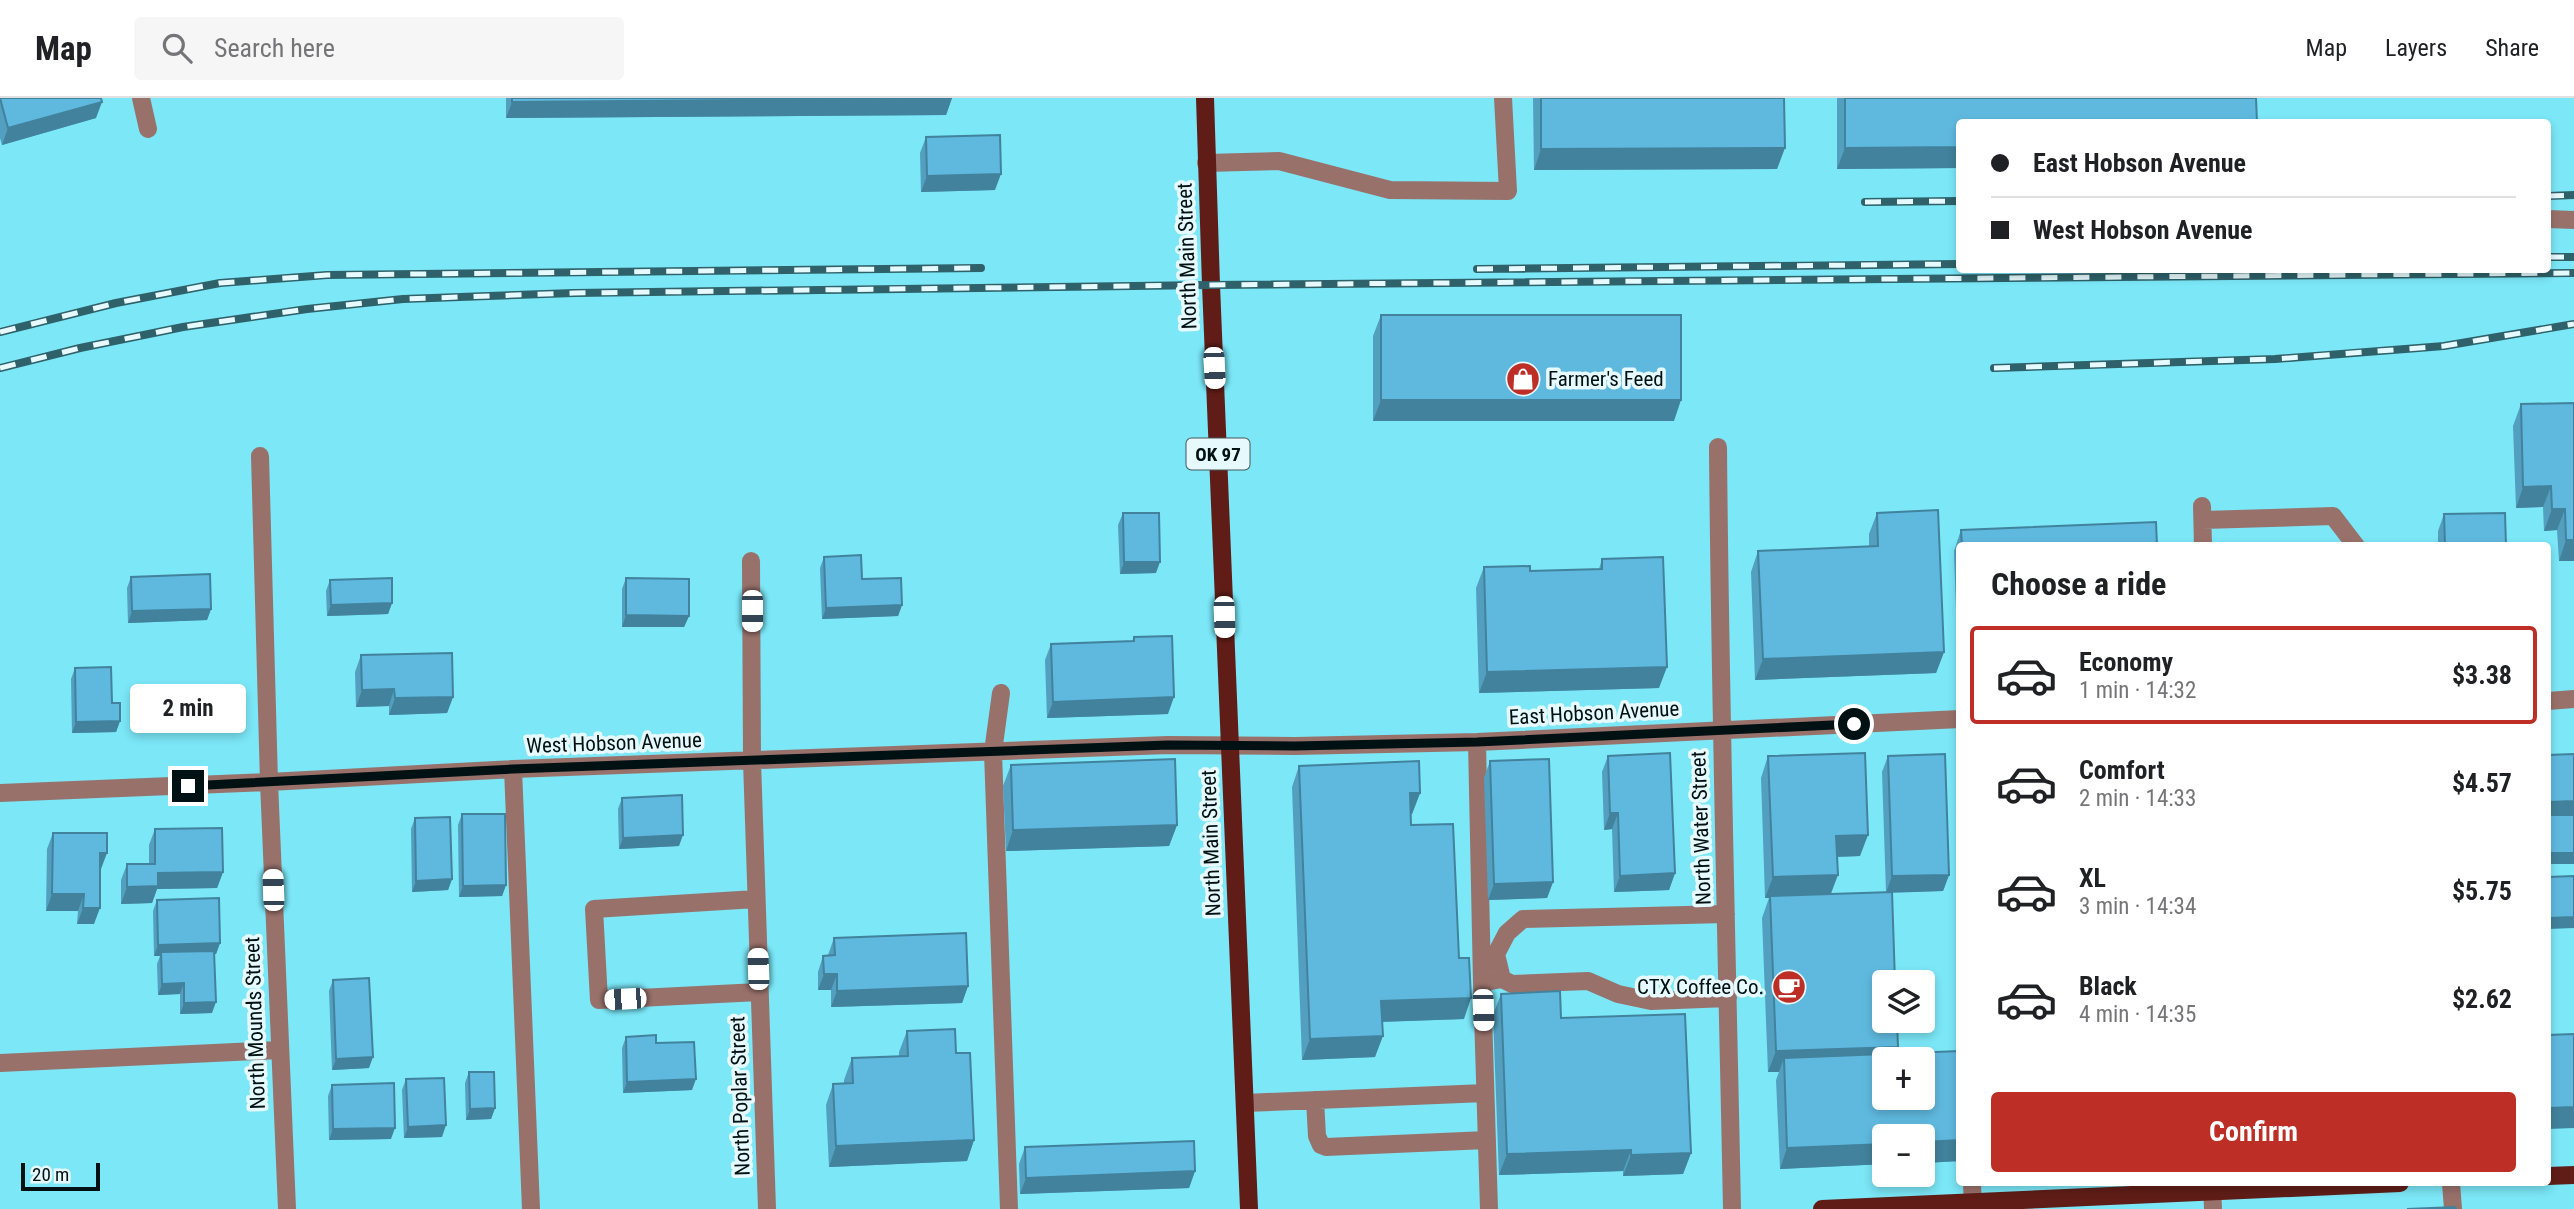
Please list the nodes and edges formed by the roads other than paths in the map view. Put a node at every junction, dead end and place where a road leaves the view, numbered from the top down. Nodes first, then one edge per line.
1 (141, 98) edge
2 (1205, 98) edge
3 (1503, 98) edge
4 (148, 129) dead end
5 (1206, 163) junction
6 (2551, 219) edge
7 (2574, 220) edge
8 (1717, 447) dead end
9 (260, 456) dead end
10 (2203, 542) edge
11 (2353, 542) edge
12 (751, 561) dead end
13 (1001, 693) dead end
14 (2574, 699) edge
15 (2551, 701) edge
16 (1956, 719) edge
17 (1721, 729) junction
18 (1477, 742) junction
19 (1229, 746) junction
20 (993, 752) junction
21 (752, 761) junction
22 (513, 769) junction
23 (269, 782) junction
24 (0, 793) edge
25 (756, 899) junction
26 (1726, 914) junction
27 (1502, 979) junction
28 (1482, 982) junction
29 (759, 992) junction
30 (1728, 998) junction
31 (279, 1050) junction
32 (0, 1063) edge
33 (1485, 1093) junction
34 (1315, 1100) junction
35 (1245, 1103) junction
36 (1487, 1140) junction
37 (2574, 1175) edge
38 (2551, 1176) edge
39 (1972, 1186) edge
40 (2349, 1186) edge
41 (2451, 1186) edge
42 (2212, 1194) edge
43 (1973, 1206) edge
44 (287, 1209) edge
45 (531, 1209) edge
46 (767, 1209) edge
47 (1009, 1209) edge
48 (1249, 1209) edge
49 (1489, 1209) edge
50 (1732, 1209) edge
51 (1822, 1209) edge
52 (2452, 1209) edge

1 - 4 street
2 - 5 main road, North Main Street / OK 97
3 - 5 street
5 - 19 main road, North Main Street / OK 97
6 - 7 street
8 - 17 street, North Water Street
9 - 23 street, North Mounds Street
10 - 11 street
12 - 21 street, North Poplar Street
13 - 20 street
14 - 15 street
16 - 17 street, East Hobson Avenue
17 - 18 street, East Hobson Avenue
17 - 26 street, North Water Street
18 - 19 street, East Hobson Avenue
18 - 28 street
19 - 20 street, West Hobson Avenue
19 - 35 main road, North Main Street / OK 97
20 - 21 street, West Hobson Avenue
20 - 47 street
21 - 22 street, West Hobson Avenue
21 - 25 street, North Poplar Street
22 - 23 street, West Hobson Avenue
22 - 45 street
23 - 24 street, West Hobson Avenue
23 - 31 street, North Mounds Street
25 - 29 street, North Poplar Street
25 - 29 street
26 - 27 street
26 - 30 street, North Water Street
27 - 28 street
27 - 30 street
28 - 33 street
29 - 46 street, North Poplar Street
30 - 50 street, North Water Street
31 - 32 street
31 - 44 street, North Mounds Street
33 - 34 street
33 - 36 street
34 - 35 street
34 - 36 street
35 - 48 main road, North Main Street / OK 97
36 - 49 street
37 - 38 main road
39 - 43 street
40 - 42 main road
41 - 52 street
42 - 43 main road
43 - 51 main road

